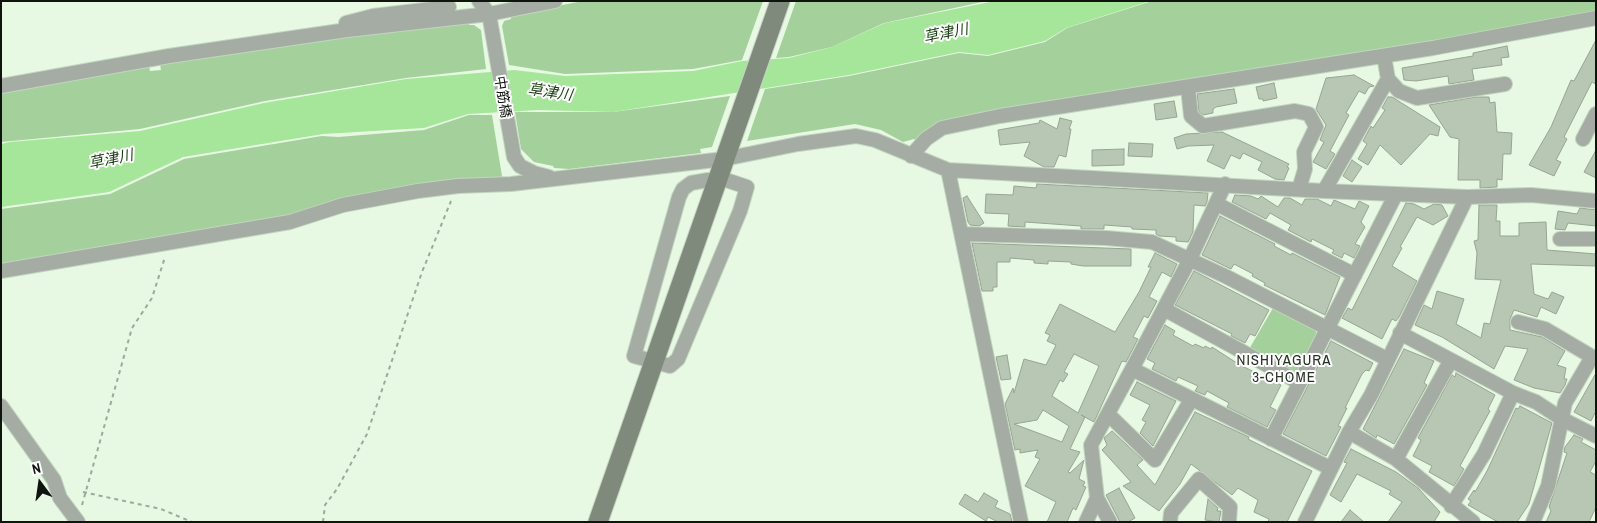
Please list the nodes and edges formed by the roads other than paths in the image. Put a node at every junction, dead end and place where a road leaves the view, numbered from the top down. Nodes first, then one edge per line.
1 (479, 1) edge
2 (522, 1) edge
3 (555, 1) edge
4 (780, 1) edge
5 (449, 7) dead end
6 (1596, 18) edge
7 (490, 20) junction
8 (347, 26) junction
9 (1384, 56) junction
10 (1, 78) edge
11 (1388, 79) junction
12 (1505, 84) dead end
13 (1, 86) edge
14 (1188, 88) junction
15 (1596, 114) edge
16 (1583, 139) dead end
17 (911, 156) junction
18 (724, 159) junction
19 (948, 170) junction
20 (555, 178) junction
21 (708, 180) dead end
22 (726, 180) dead end
23 (1225, 184) junction
24 (1299, 189) junction
25 (1324, 191) junction
26 (1396, 194) junction
27 (1467, 197) junction
28 (1596, 201) edge
29 (1217, 204) junction
30 (963, 234) junction
31 (1560, 239) dead end
32 (1596, 239) edge
33 (1190, 259) junction
34 (1, 271) edge
35 (1355, 275) junction
36 (1164, 309) junction
37 (1518, 322) dead end
38 (1326, 330) junction
39 (1400, 333) junction
40 (1594, 358) edge
41 (1388, 359) junction
42 (1451, 360) junction
43 (654, 362) junction
44 (1132, 369) junction
45 (1298, 382) junction
46 (1513, 393) junction
47 (1191, 400) junction
48 (1, 406) edge
49 (1108, 414) junction
50 (1562, 419) junction
51 (1349, 432) junction
52 (1596, 436) edge
53 (1271, 439) junction
54 (1396, 459) junction
55 (1330, 468) junction
56 (1097, 498) junction
57 (1451, 506) junction
58 (78, 522) edge
59 (598, 522) edge
60 (1021, 522) edge
61 (1086, 522) edge
62 (1110, 522) edge
63 (1170, 522) edge
64 (1229, 522) edge
65 (1305, 522) edge
66 (1473, 522) edge
67 (1533, 522) edge

1 - 7 street
2 - 7 street
3 - 7 street
4 - 18 street
5 - 8 street
6 - 9 street
7 - 8 street
7 - 20 street, 中筋橋
8 - 10 street
8 - 13 street
9 - 11 street
9 - 14 street
11 - 12 street
11 - 25 street
14 - 17 street
14 - 24 street
15 - 16 street
17 - 18 street
17 - 19 street
18 - 20 street
18 - 43 street
19 - 23 street
19 - 30 street
20 - 34 street
21 - 43 street
22 - 43 street
23 - 24 street
23 - 29 street
24 - 25 street
25 - 26 street
26 - 27 street
26 - 35 street
27 - 28 street
27 - 39 street
29 - 33 street
29 - 35 street
30 - 33 street
30 - 60 street
31 - 32 street
33 - 36 street
33 - 38 street
35 - 38 street
36 - 44 street
36 - 45 street
37 - 40 street
38 - 41 street
38 - 45 street
39 - 41 street
39 - 42 street
40 - 50 street
41 - 51 street
42 - 46 street
42 - 54 street
43 - 59 street
44 - 47 street
44 - 49 street
45 - 53 street
46 - 50 street
46 - 57 street
47 - 49 street
47 - 53 street
48 - 58 street
49 - 56 street
50 - 52 street
50 - 67 street
51 - 54 street
51 - 55 street
53 - 55 street
54 - 57 street
55 - 65 street
56 - 61 street
56 - 62 street
57 - 66 street
63 - 64 street

